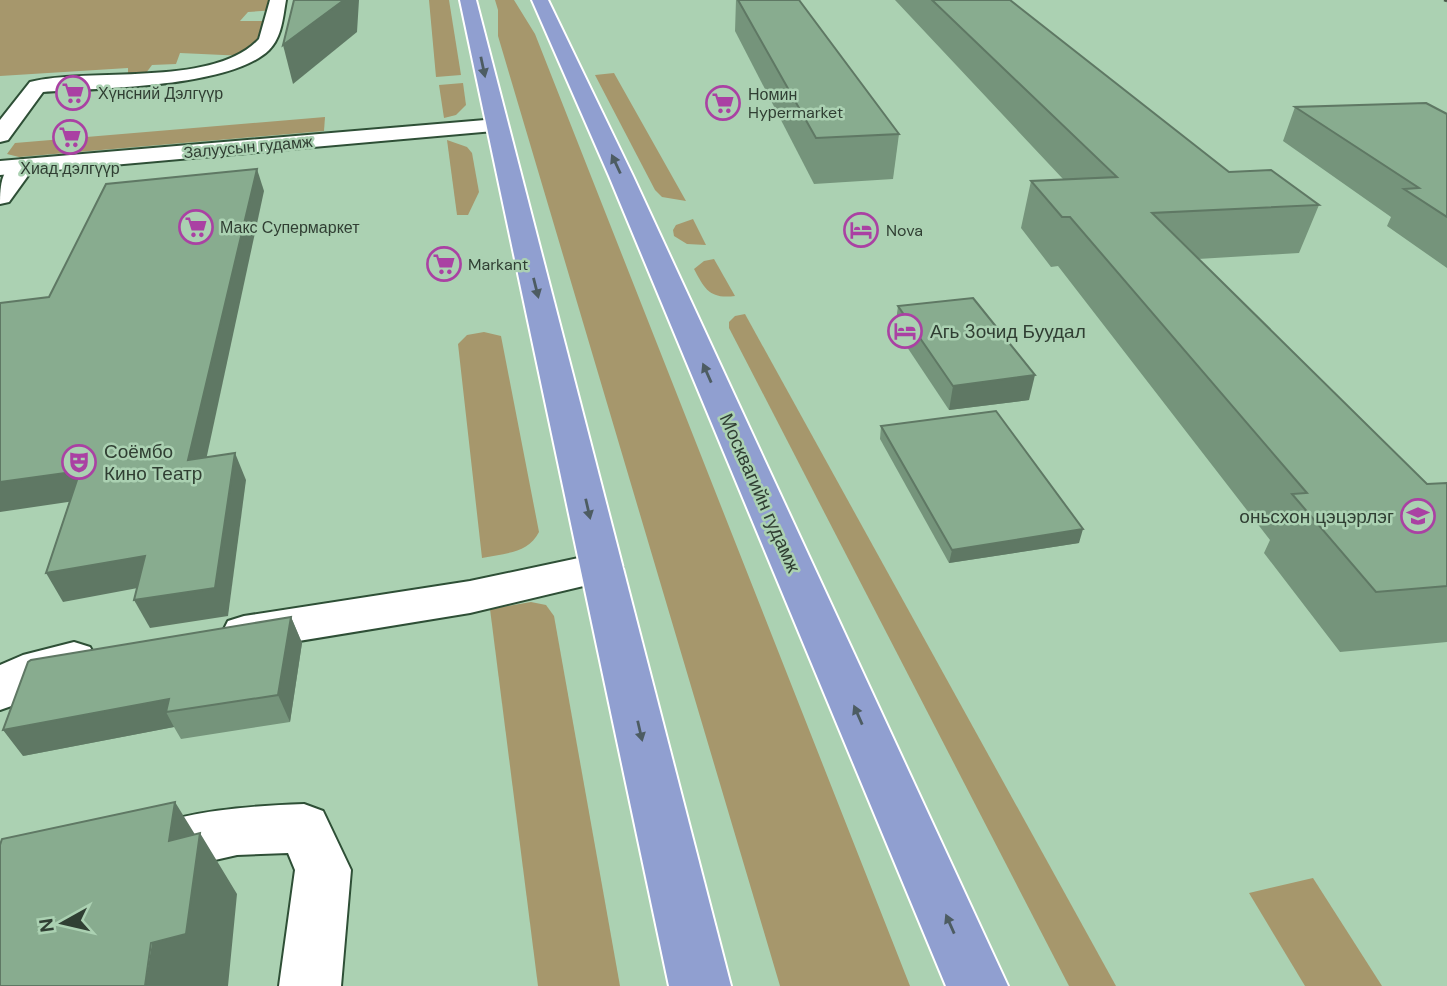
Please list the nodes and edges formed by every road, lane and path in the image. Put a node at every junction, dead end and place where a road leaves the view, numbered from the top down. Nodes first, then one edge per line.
1 (278, 0) edge
2 (468, 0) edge
3 (540, 0) edge
4 (497, 125) junction
5 (0, 135) edge
6 (11, 167) edge
7 (0, 197) edge
8 (602, 568) junction
9 (202, 640) edge
10 (110, 655) edge
11 (0, 691) edge
12 (105, 859) edge
13 (310, 986) edge
14 (701, 986) edge
15 (977, 986) edge

1 - 5 street
2 -> 4 highway
15 -> 3 highway, Москвагийн гудамж
4 - 6 street, Залуусын гудамж
4 -> 8 highway
6 - 7 street
8 - 9 street
8 -> 14 highway
10 - 11 street
12 - 13 street

